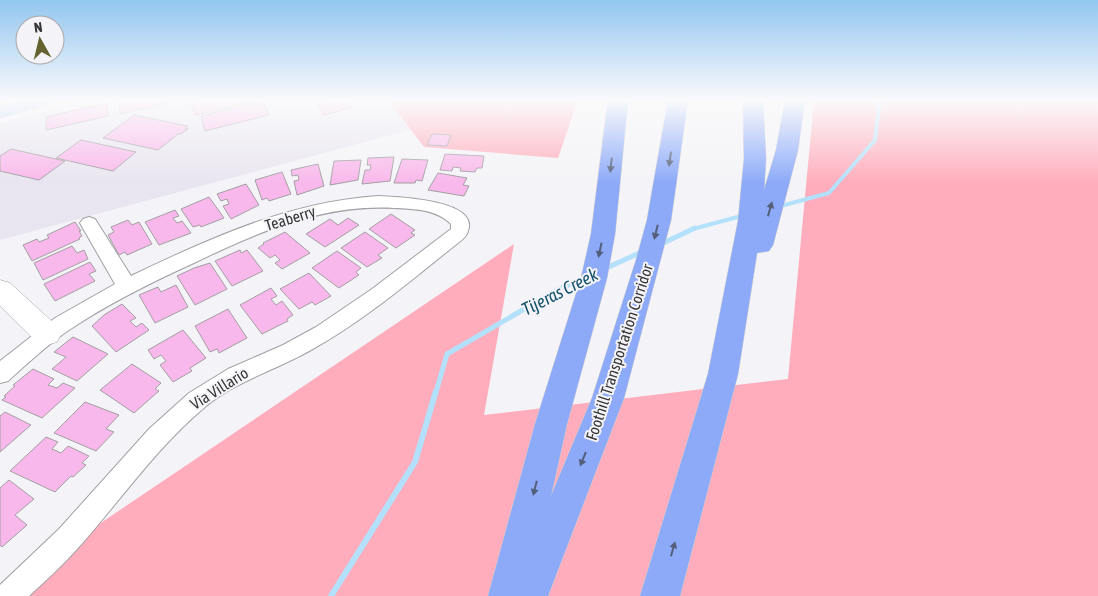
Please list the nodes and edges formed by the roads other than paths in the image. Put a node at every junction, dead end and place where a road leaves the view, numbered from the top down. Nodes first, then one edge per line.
1 (615, 128) edge
2 (674, 128) edge
3 (754, 128) edge
4 (791, 128) edge
5 (460, 222) joint
6 (89, 223) dead end
7 (127, 287) junction
8 (0, 290) edge
9 (47, 334) junction
10 (0, 374) edge
11 (723, 374) junction
12 (8, 596) edge
13 (508, 596) edge
14 (528, 596) edge
15 (660, 596) edge

1 -> 13 highway
2 -> 14 highway, Foothill Transportation Corridor
3 - 11 highway
11 -> 4 highway
5 - 7 street, Teaberry
5 - 12 street, Via Villario
6 - 7 street
7 - 9 street, Teaberry
8 - 9 street
9 - 10 street, Teaberry
15 -> 11 highway

